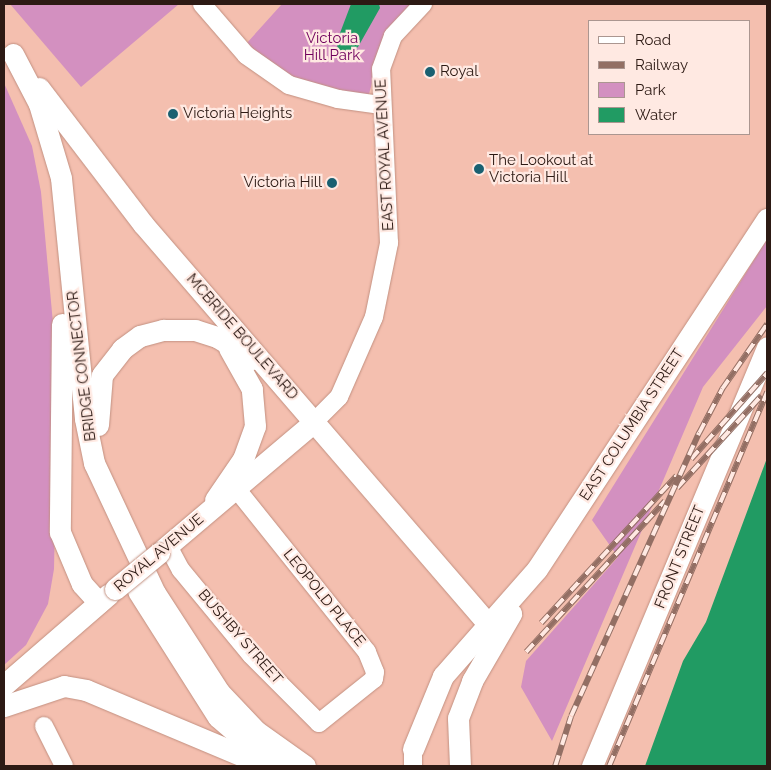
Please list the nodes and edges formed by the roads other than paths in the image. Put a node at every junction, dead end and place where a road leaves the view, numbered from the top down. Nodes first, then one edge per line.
1 (202, 4) edge
2 (423, 4) edge
3 (7, 61) edge
4 (380, 105) junction
5 (767, 219) edge
6 (62, 324) junction
7 (226, 343) junction
8 (767, 347) edge
9 (277, 377) junction
10 (315, 421) junction
11 (238, 491) junction
12 (118, 516) junction
13 (201, 518) junction
14 (164, 549) junction
15 (537, 568) junction
16 (99, 603) junction
17 (489, 625) junction
18 (4, 685) edge
19 (4, 706) edge
20 (319, 723) joint
21 (44, 726) dead end
22 (413, 758) edge
23 (459, 763) edge
24 (64, 766) edge
25 (266, 766) edge
26 (274, 766) edge
27 (305, 766) edge
28 (592, 766) edge

1 - 4 street
2 - 4 street, EAST ROYAL AVENUE
3 - 6 main road, BRIDGE CONNECTOR
3 - 9 main road, MCBRIDE BOULEVARD
3 - 12 main road, BRIDGE CONNECTOR
4 - 10 street, EAST ROYAL AVENUE
5 - 15 main road, EAST COLUMBIA STREET
6 - 16 main road
6 - 26 main road, BRIDGE CONNECTOR
7 - 9 main road
7 - 12 main road
7 - 13 main road
8 - 28 main road, FRONT STREET
9 - 10 main road, MCBRIDE BOULEVARD
10 - 11 main road, ROYAL AVENUE
10 - 17 main road, MCBRIDE BOULEVARD
11 - 13 main road, ROYAL AVENUE
11 - 20 street, LEOPOLD PLACE
12 - 27 main road, BRIDGE CONNECTOR
13 - 14 main road, ROYAL AVENUE
14 - 16 main road, ROYAL AVENUE, bridge
14 - 20 street, BUSHBY STREET
15 - 17 main road, EAST COLUMBIA STREET
15 - 23 main road
16 - 18 main road, ROYAL AVENUE
17 - 22 main road, EAST COLUMBIA STREET
19 - 25 main road
21 - 24 street

